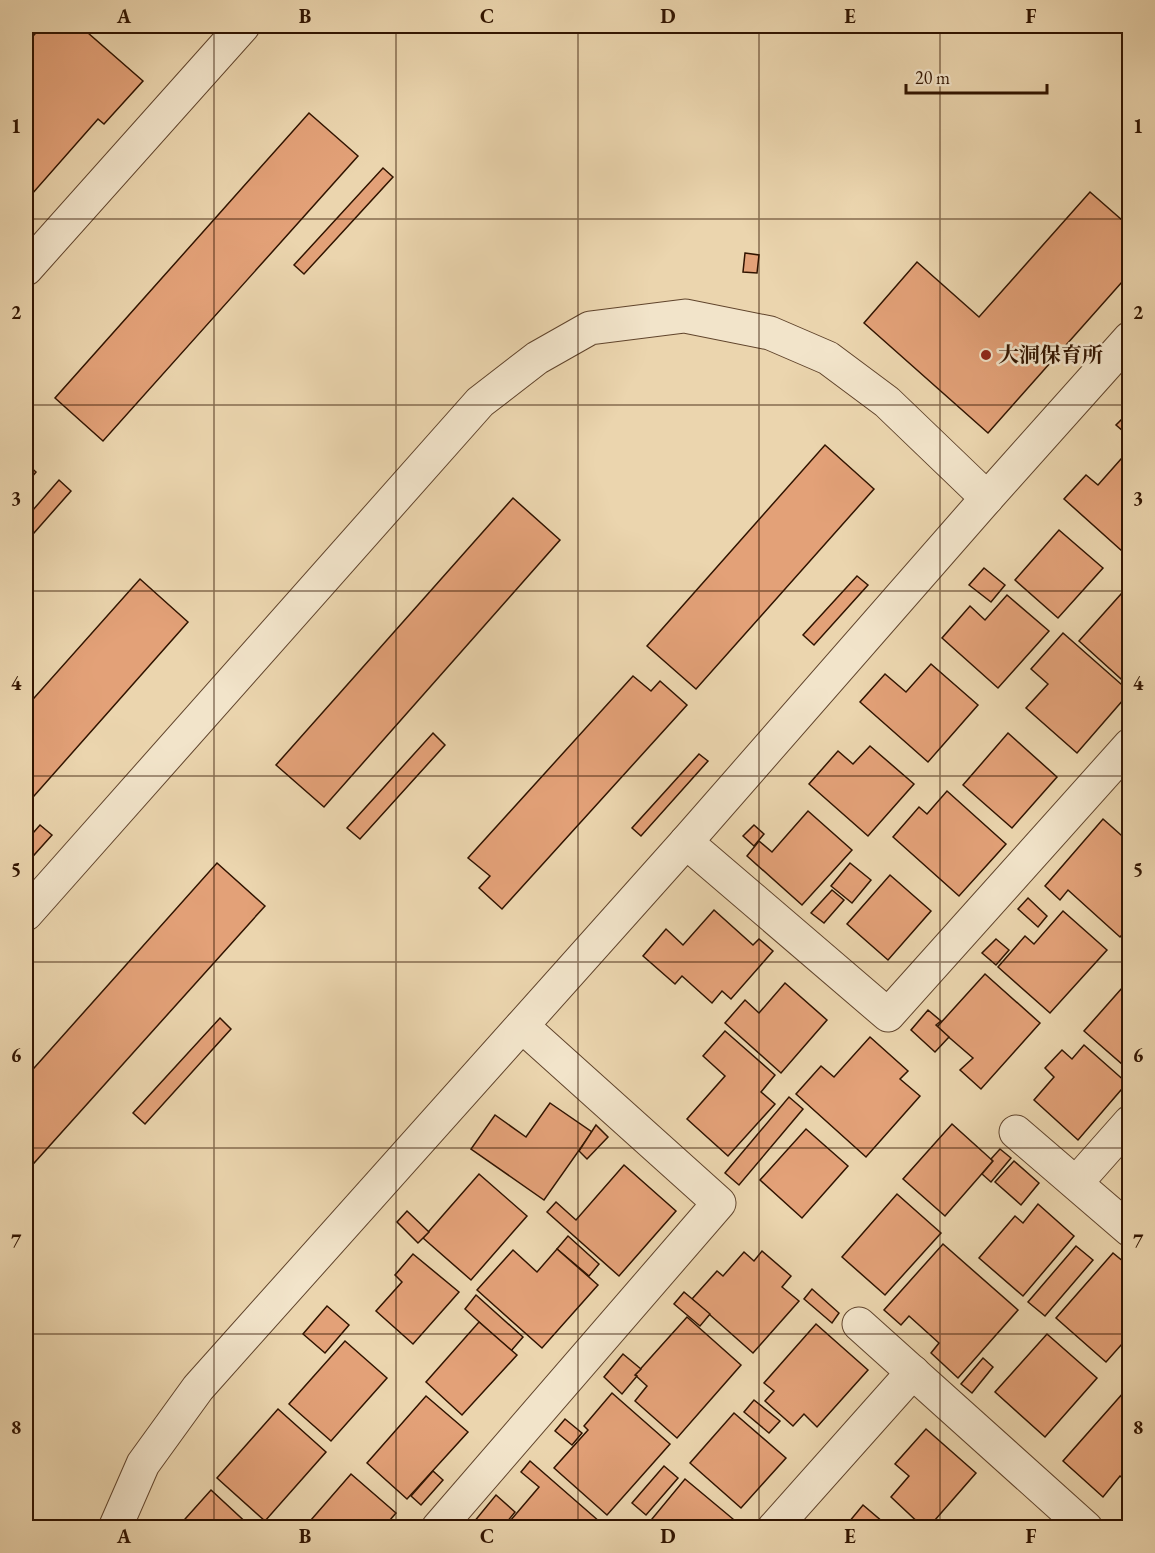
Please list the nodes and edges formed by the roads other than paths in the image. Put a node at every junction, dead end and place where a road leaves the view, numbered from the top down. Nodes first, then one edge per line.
1 (243, 26) edge
2 (26, 269) edge
3 (1130, 338) edge
4 (987, 498) junction
5 (1130, 745) edge
6 (686, 842) junction
7 (26, 914) edge
8 (522, 1026) junction
9 (1130, 1122) edge
10 (1016, 1132) dead end
11 (1076, 1183) junction
12 (1130, 1230) edge
13 (859, 1323) dead end
14 (913, 1372) junction
15 (115, 1527) edge
16 (438, 1527) edge
17 (774, 1527) edge
18 (1086, 1527) edge

1 - 2 street
3 - 4 street
4 - 6 street
4 - 7 street
5 - 6 street
6 - 8 street
8 - 15 street
8 - 16 street
9 - 11 street
10 - 11 street
11 - 12 street
13 - 14 street
14 - 17 street
14 - 18 street

